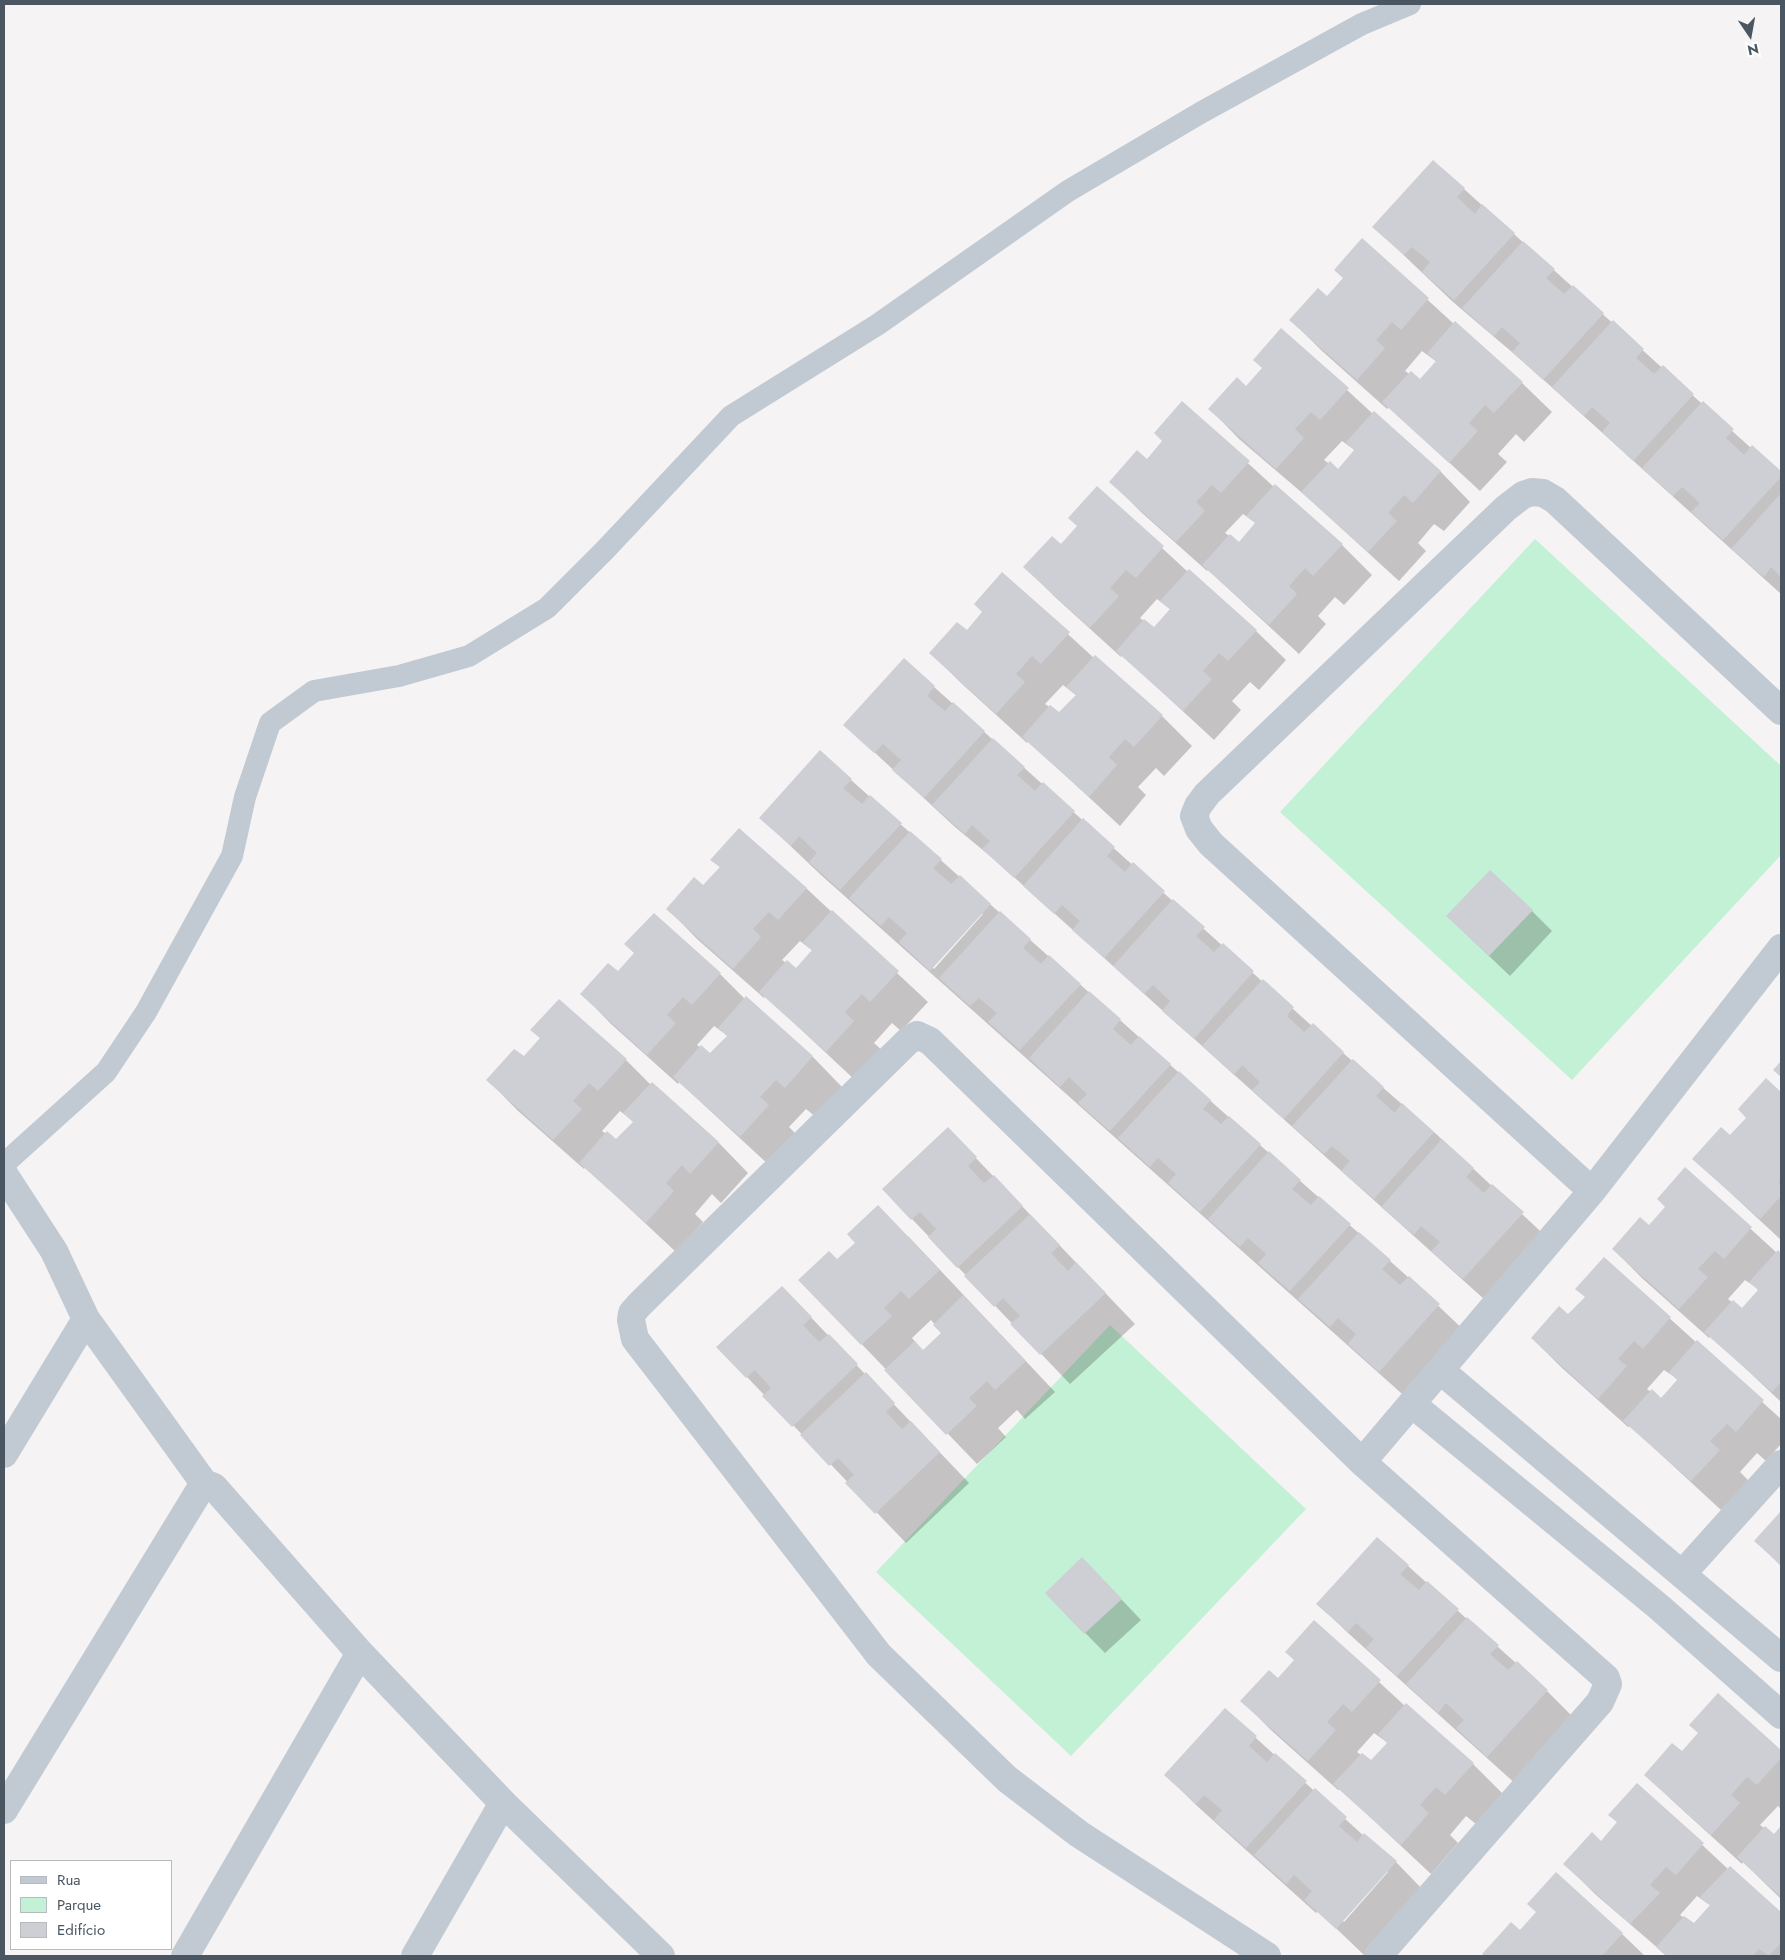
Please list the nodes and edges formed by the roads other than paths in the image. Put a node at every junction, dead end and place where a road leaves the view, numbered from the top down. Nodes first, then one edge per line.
1 (1410, 4) edge
2 (1781, 711) edge
3 (1781, 948) edge
4 (4, 1164) edge
5 (4, 1174) edge
6 (1592, 1191) junction
7 (86, 1318) junction
8 (1440, 1370) junction
9 (1412, 1404) junction
10 (4, 1454) edge
11 (1362, 1462) junction
12 (1781, 1464) edge
13 (204, 1483) junction
14 (1682, 1574) junction
15 (360, 1653) junction
16 (1781, 1658) edge
17 (1781, 1716) edge
18 (502, 1803) junction
19 (4, 1810) edge
20 (185, 1956) edge
21 (415, 1956) edge
22 (661, 1956) edge
23 (1267, 1956) edge
24 (1378, 1956) edge

1 - 4 lane
2 - 6 street
3 - 6 street
5 - 7 street
6 - 8 street
7 - 10 street
7 - 13 street
8 - 9 street
8 - 14 street
9 - 11 street
9 - 17 street
11 - 23 street
11 - 24 street
12 - 14 street
13 - 15 street
13 - 19 street
14 - 16 street
15 - 18 street
15 - 20 street
18 - 21 street
18 - 22 street

